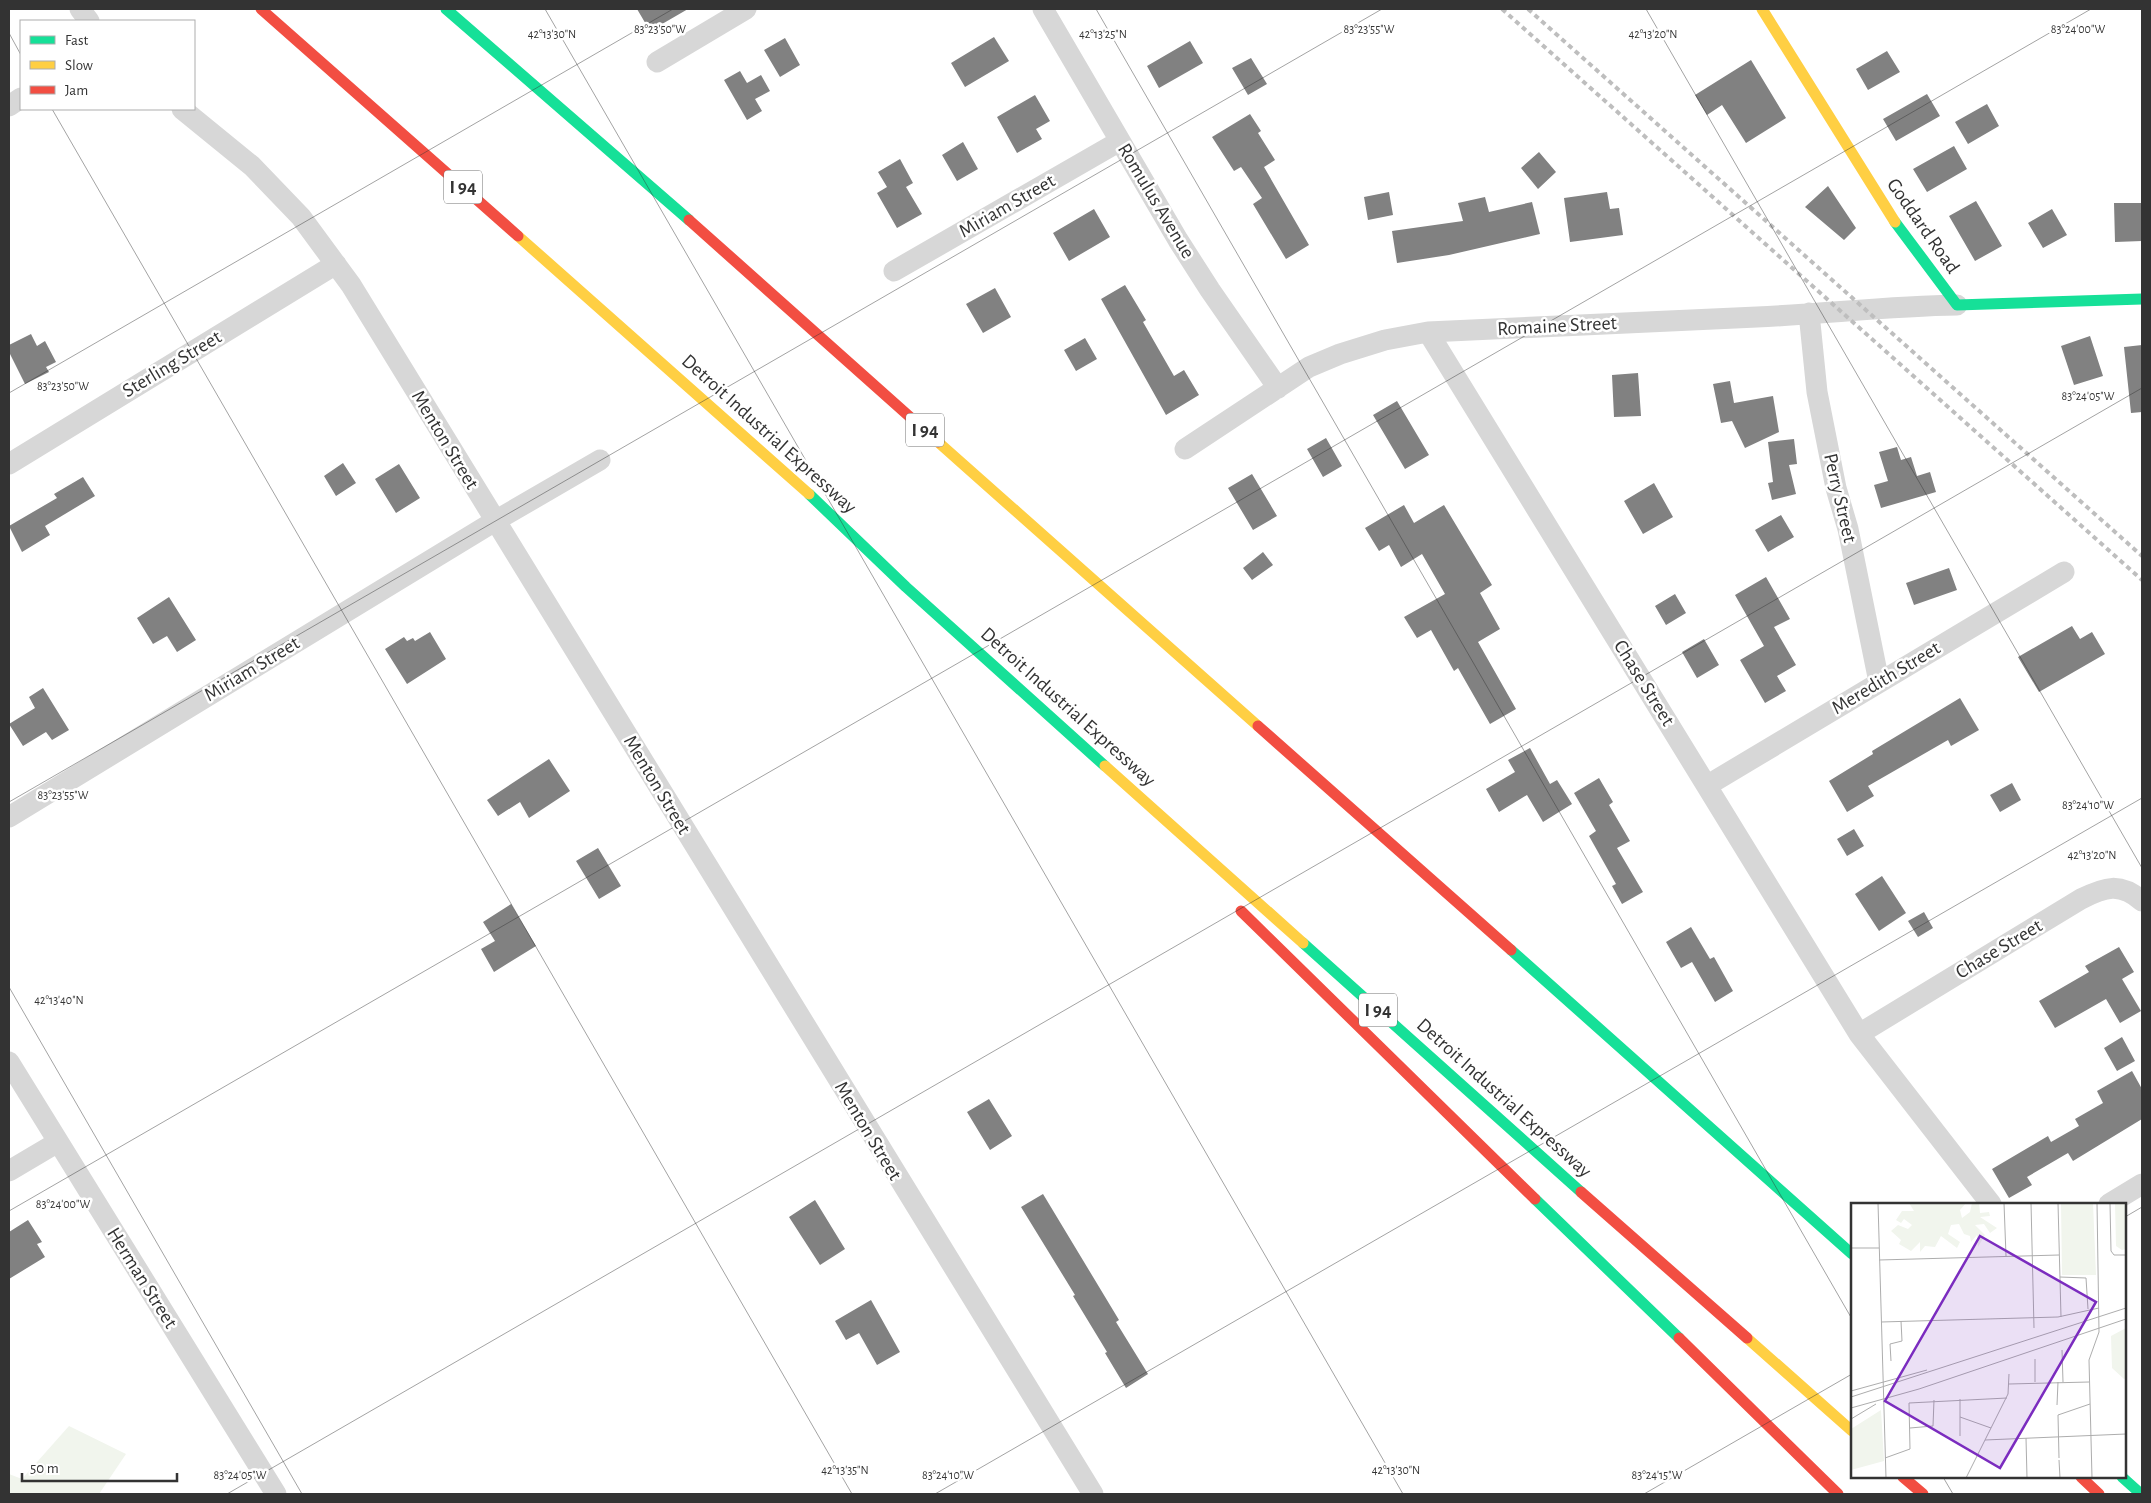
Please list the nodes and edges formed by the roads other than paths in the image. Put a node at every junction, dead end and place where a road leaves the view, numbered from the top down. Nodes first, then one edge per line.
1 (80, 9) edge
2 (261, 9) edge
3 (446, 9) edge
4 (746, 9) edge
5 (1043, 9) edge
6 (1762, 9) edge
7 (88, 20) edge
8 (658, 62) dead end
9 (20, 99) edge
10 (9, 106) edge
11 (183, 110) edge
12 (1120, 141) junction
13 (336, 264) junction
14 (894, 271) dead end
15 (2142, 299) edge
16 (1957, 306) junction
17 (1809, 313) junction
18 (1428, 332) junction
19 (1278, 388) junction
20 (1186, 449) dead end
21 (600, 460) dead end
22 (9, 464) edge
23 (495, 522) junction
24 (2064, 572) dead end
25 (906, 587) junction
26 (1878, 682) junction
27 (1708, 786) junction
28 (1135, 809) dead end
29 (9, 817) edge
30 (2142, 900) edge
31 (1235, 906) dead end
32 (1859, 1034) junction
33 (9, 1062) edge
34 (58, 1142) junction
35 (9, 1172) edge
36 (2142, 1184) edge
37 (1990, 1203) edge
38 (2111, 1203) edge
39 (1851, 1253) edge
40 (1851, 1430) edge
41 (1904, 1478) edge
42 (2082, 1478) edge
43 (2123, 1478) edge
44 (276, 1494) edge
45 (1093, 1494) edge
46 (1838, 1494) edge
47 (1922, 1494) edge
48 (2099, 1494) edge
49 (2141, 1494) edge

1 - 7 street
2 - 25 main road, Detroit Industrial Expressway / I 94
3 - 39 main road, I 94
4 - 8 street
5 - 12 street, Romulus Avenue
6 - 16 main road, Goddard Road
9 - 10 street
11 - 13 street, Menton Street
12 - 14 street, Miriam Street
12 - 19 street, Romulus Avenue
13 - 22 street, Sterling Street
13 - 23 street, Menton Street
15 - 16 main road, Goddard Road
16 - 17 street, Romaine Street
17 - 18 street, Romaine Street
17 - 26 street, Perry Street
18 - 19 street, Romaine Street
18 - 27 street, Chase Street
19 - 20 street, Romaine Street
21 - 23 street, Miriam Street
23 - 29 street, Miriam Street
23 - 45 street, Menton Street
24 - 26 street, Meredith Street
25 - 28 main road
25 - 40 main road, Detroit Industrial Expressway / I 94
26 - 27 street, Meredith Street
27 - 32 street, Chase Street
30 - 32 street, Chase Street
31 - 46 main road
32 - 37 street, Chase Street
33 - 34 street, Herman Street
34 - 35 street
34 - 44 street, Herman Street
36 - 38 street
41 - 47 main road
42 - 48 main road
43 - 49 main road

